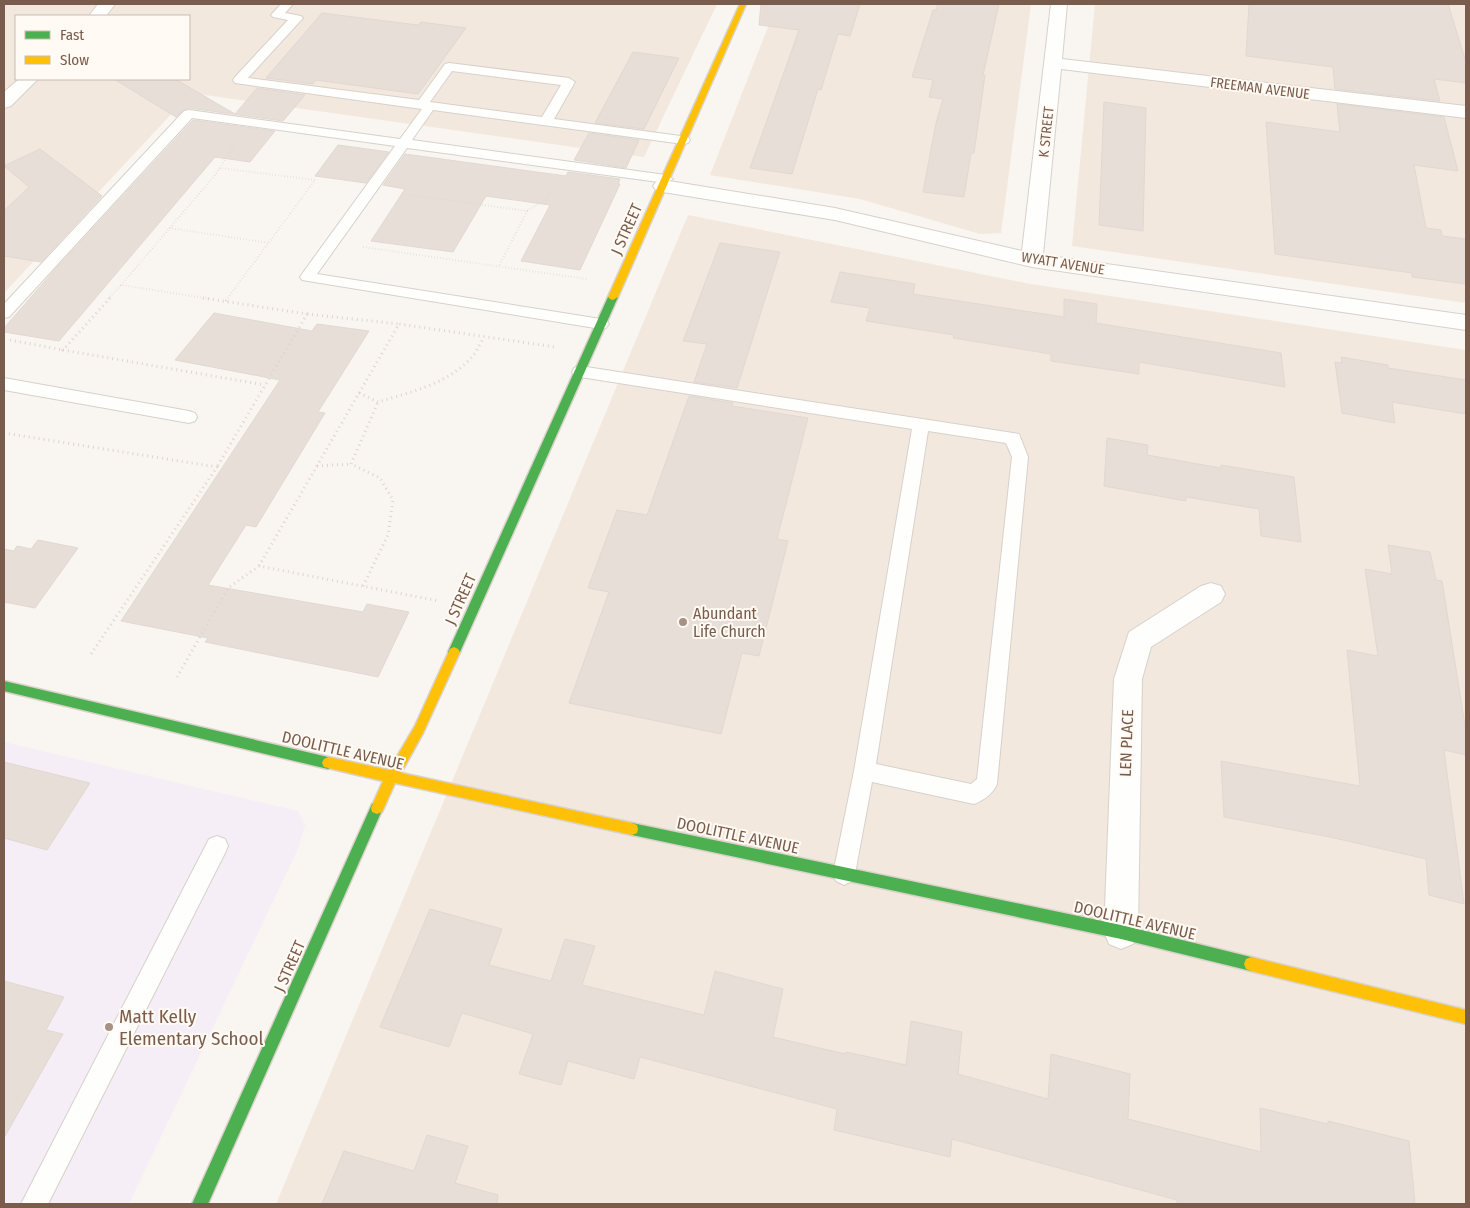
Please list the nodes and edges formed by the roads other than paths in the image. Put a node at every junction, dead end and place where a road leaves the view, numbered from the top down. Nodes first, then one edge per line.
1 (107, 4) edge
2 (288, 4) edge
3 (743, 4) edge
4 (1059, 4) edge
5 (98, 15) edge
6 (1053, 63) junction
7 (28, 80) edge
8 (4, 102) edge
9 (426, 106) junction
10 (1466, 112) edge
11 (546, 122) junction
12 (683, 140) junction
13 (404, 143) junction
14 (665, 182) junction
15 (1032, 260) junction
16 (4, 313) edge
17 (1466, 323) edge
18 (601, 324) junction
19 (580, 372) junction
20 (4, 384) edge
21 (189, 417) dead end
22 (921, 424) junction
23 (1211, 594) dead end
24 (4, 686) edge
25 (864, 770) junction
26 (391, 778) junction
27 (216, 846) dead end
28 (844, 874) junction
29 (1121, 932) junction
30 (1466, 1017) edge
31 (34, 1204) edge
32 (200, 1204) edge

1 - 5 street
2 - 9 lane
3 - 12 street, J STREET
4 - 6 street, K STREET
6 - 10 street, FREEMAN AVENUE
6 - 15 street, K STREET
7 - 8 street
9 - 11 lane
9 - 11 lane
9 - 13 lane
11 - 12 lane
12 - 14 street, J STREET
13 - 14 lane
13 - 16 lane
13 - 18 lane
14 - 15 street, WYATT AVENUE
14 - 18 street, J STREET
15 - 17 street, WYATT AVENUE
18 - 19 street, J STREET
19 - 22 lane
19 - 26 street, J STREET
20 - 21 lane
22 - 25 lane
22 - 25 lane
23 - 29 street, LEN PLACE
24 - 26 street, DOOLITTLE AVENUE
25 - 28 lane
26 - 28 street, DOOLITTLE AVENUE
26 - 32 street, J STREET
27 - 31 lane
28 - 29 street, DOOLITTLE AVENUE
29 - 30 street, DOOLITTLE AVENUE

